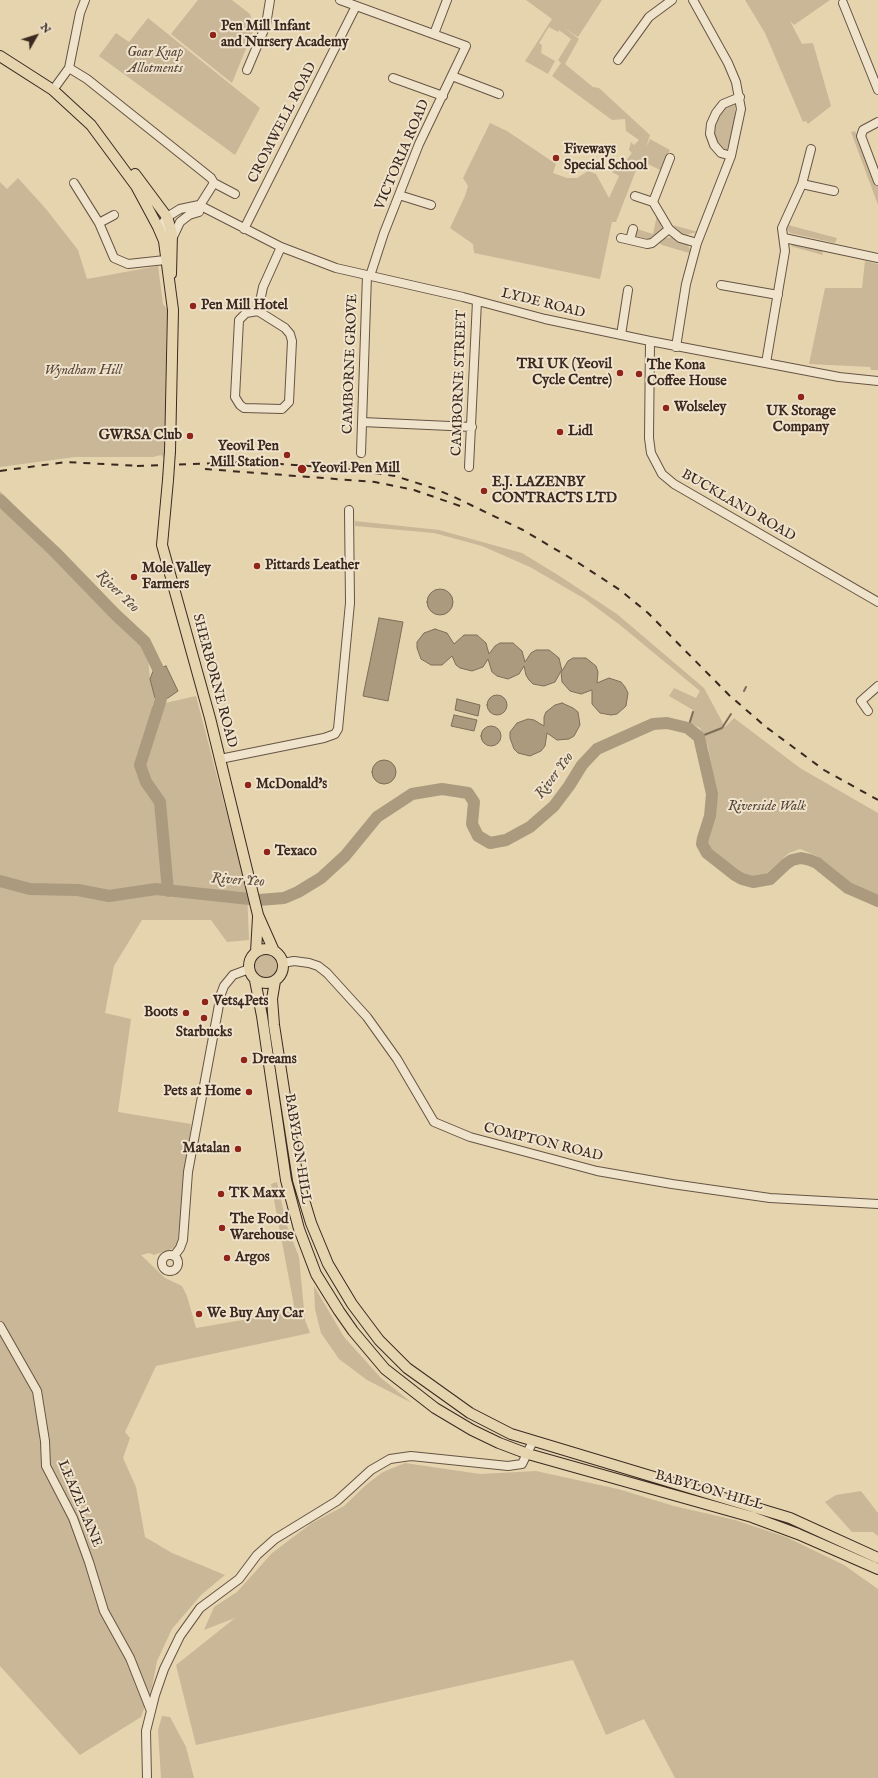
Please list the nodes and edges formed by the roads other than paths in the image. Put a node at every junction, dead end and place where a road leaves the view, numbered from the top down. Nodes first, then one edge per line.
1 (85, 0) edge
2 (270, 0) edge
3 (340, 0) edge
4 (447, 0) edge
5 (672, 0) edge
6 (693, 0) edge
7 (355, 4) edge
8 (843, 4) dead end
9 (434, 34) junction
10 (0, 56) edge
11 (618, 60) dead end
12 (69, 68) junction
13 (247, 70) dead end
14 (452, 76) junction
15 (393, 78) dead end
16 (53, 90) junction
17 (878, 90) edge
18 (499, 94) dead end
19 (443, 96) junction
20 (740, 97) junction
21 (878, 122) edge
22 (811, 149) dead end
23 (112, 150) junction
24 (731, 156) junction
25 (670, 158) dead end
26 (878, 180) edge
27 (74, 182) dead end
28 (214, 183) junction
29 (802, 184) junction
30 (834, 191) dead end
31 (235, 194) dead end
32 (399, 195) junction
33 (635, 196) dead end
34 (653, 202) junction
35 (431, 205) dead end
36 (197, 209) junction
37 (153, 214) junction
38 (114, 215) dead end
39 (170, 221) junction
40 (99, 223) junction
41 (244, 229) junction
42 (669, 229) junction
43 (633, 230) dead end
44 (621, 238) dead end
45 (784, 238) junction
46 (168, 240) junction
47 (630, 240) junction
48 (697, 243) junction
49 (281, 247) junction
50 (878, 258) edge
51 (165, 260) junction
52 (368, 276) junction
53 (721, 285) dead end
54 (170, 286) junction
55 (628, 290) dead end
56 (778, 295) junction
57 (627, 298) junction
58 (637, 300) dead end
59 (477, 301) junction
60 (258, 311) junction
61 (621, 335) junction
62 (650, 341) junction
63 (676, 347) junction
64 (766, 363) junction
65 (878, 381) edge
66 (362, 422) junction
67 (472, 427) junction
68 (361, 453) dead end
69 (469, 467) dead end
70 (349, 510) dead end
71 (878, 602) edge
72 (878, 686) edge
73 (868, 710) dead end
74 (220, 759) junction
75 (258, 915) junction
76 (274, 951) junction
77 (256, 952) junction
78 (283, 962) junction
79 (249, 969) junction
80 (255, 980) junction
81 (275, 981) junction
82 (291, 1136) junction
83 (279, 1137) junction
84 (878, 1204) edge
85 (174, 1256) dead end
86 (0, 1326) edge
87 (532, 1441) junction
88 (528, 1454) junction
89 (878, 1558) edge
90 (878, 1569) edge
91 (152, 1713) junction
92 (147, 1778) edge

1 - 12 street
2 - 13 street
3 - 7 street
4 - 9 street
5 - 11 street
6 - 20 street
7 - 9 street
7 - 41 street, CROMWELL ROAD
8 - 17 street
9 - 14 street, VICTORIA ROAD
10 - 16 main road
12 - 16 street
12 - 28 street
14 - 18 street
14 - 19 street, VICTORIA ROAD
15 - 19 street
16 - 23 main road
19 - 32 street, VICTORIA ROAD
20 - 24 street
20 - 24 street
21 - 26 street
22 - 29 street
23 - 37 main road
23 - 39 main road
24 - 48 street
25 - 34 street
27 - 40 street
28 - 31 street
28 - 36 street
29 - 30 street
29 - 45 street
32 - 35 street
32 - 52 street, VICTORIA ROAD
33 - 34 street
34 - 42 street
36 - 39 street
36 - 39 street
36 - 41 street, LYDE ROAD
37 - 39 street
37 - 46 main road
38 - 40 street
39 - 46 main road
40 - 51 street
41 - 49 street, LYDE ROAD
42 - 47 street
42 - 48 street
43 - 47 street
44 - 47 street
45 - 50 street
45 - 56 street
46 - 51 main road
46 - 54 main road
48 - 63 street
49 - 52 street, LYDE ROAD
49 - 60 street
51 - 54 main road
52 - 59 street, LYDE ROAD
52 - 66 street, CAMBORNE GROVE
53 - 56 street
54 - 74 main road, SHERBORNE ROAD, bridge
55 - 57 street
56 - 64 street
57 - 58 street
57 - 61 street
59 - 61 street, LYDE ROAD
59 - 67 street, CAMBORNE STREET
60 - 60 street
61 - 62 street, LYDE ROAD
62 - 63 street, LYDE ROAD
62 - 71 street, BUCKLAND ROAD
63 - 64 street, LYDE ROAD
64 - 65 street, LYDE ROAD
66 - 67 street
66 - 68 street, CAMBORNE GROVE
67 - 69 street, CAMBORNE STREET
70 - 74 street
72 - 73 street
74 - 75 main road, SHERBORNE ROAD
75 - 76 main road
75 - 77 main road
76 - 77 main road
76 - 78 main road
77 - 79 main road
78 - 81 main road
78 - 84 street, COMPTON ROAD
79 - 80 main road
79 - 85 street
80 - 81 main road
80 - 83 main road, BABYLON HILL
81 - 82 main road, BABYLON HILL
82 - 83 main road
82 - 87 main road, BABYLON HILL
83 - 88 main road, BABYLON HILL
86 - 91 street, LEAZE LANE
87 - 88 street
87 - 89 main road, BABYLON HILL
88 - 90 main road, BABYLON HILL
88 - 91 street
91 - 92 street

